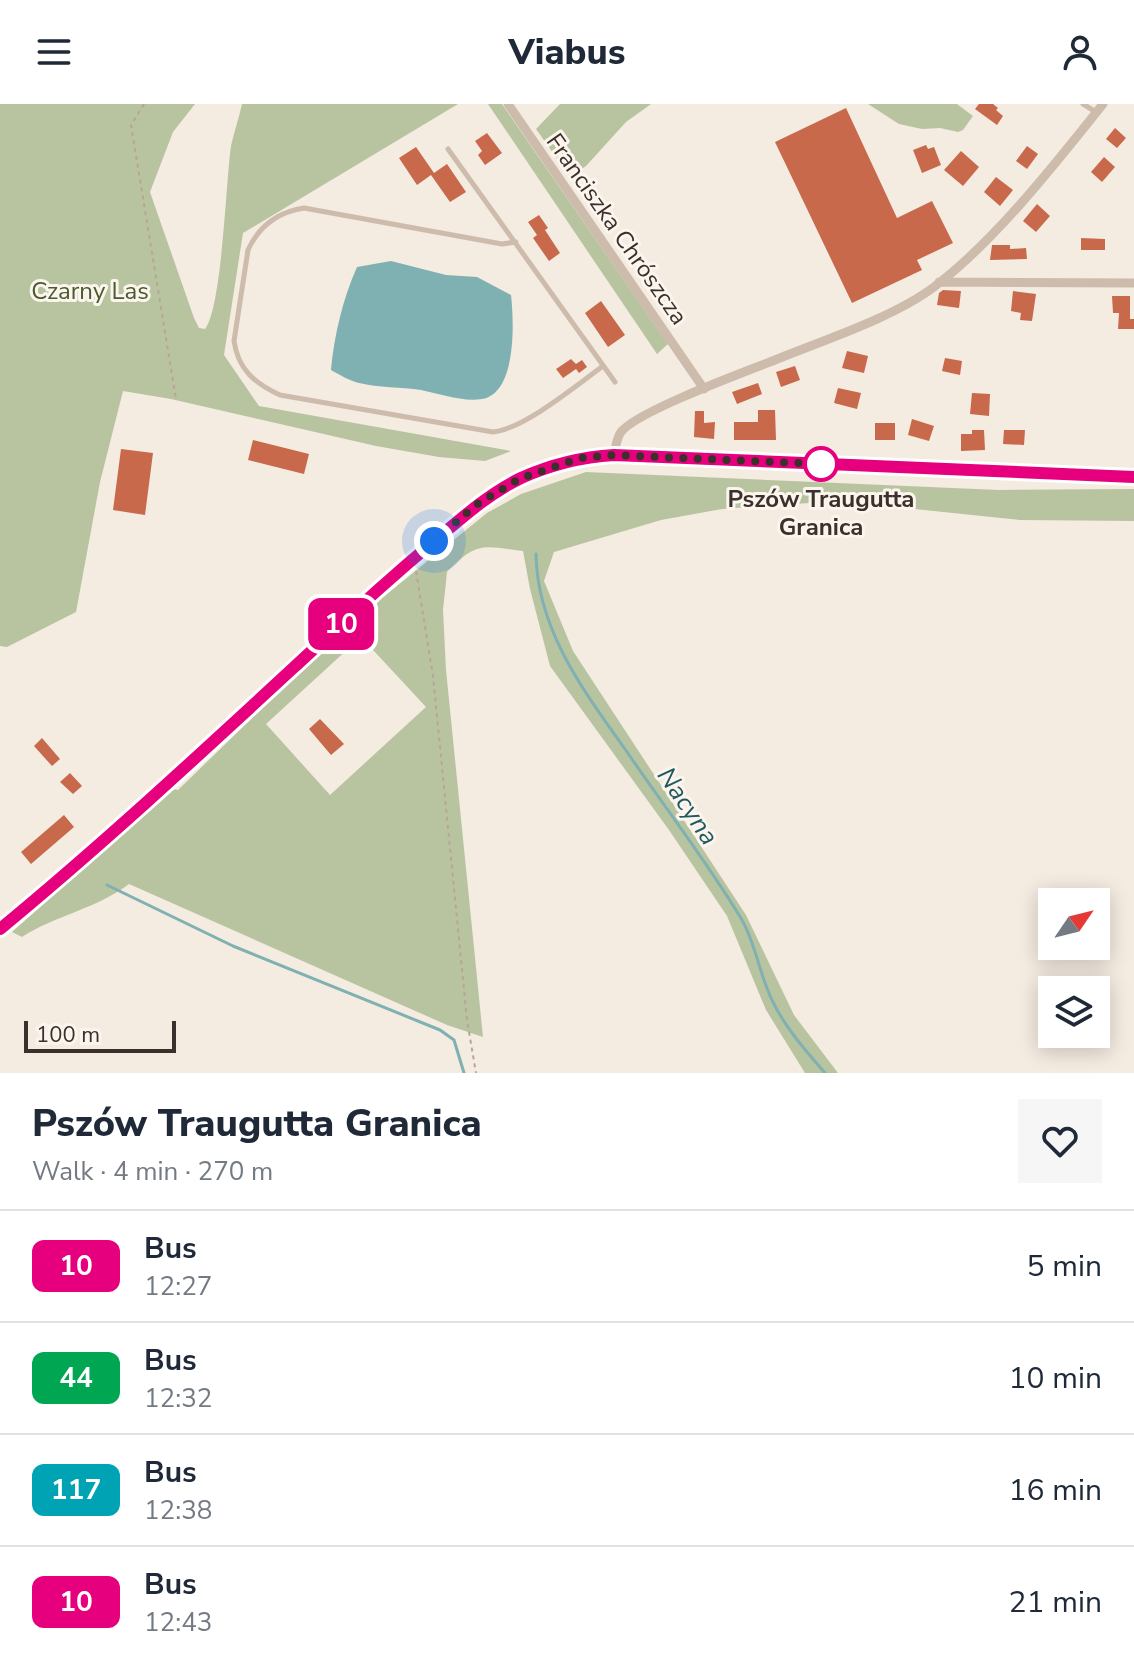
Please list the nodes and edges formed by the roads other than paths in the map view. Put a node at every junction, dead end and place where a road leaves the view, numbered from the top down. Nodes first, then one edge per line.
1 (508, 104) edge
2 (1083, 104) edge
3 (1100, 108) edge
4 (448, 149) dead end
5 (516, 242) junction
6 (939, 282) junction
7 (1134, 283) edge
8 (603, 366) junction
9 (615, 382) dead end
10 (704, 389) junction
11 (614, 455) junction
12 (1134, 477) edge
13 (0, 929) edge

1 - 10 street, Franciszka Chrószcza
2 - 3 lane
3 - 6 street
4 - 5 lane
5 - 8 lane
5 - 8 lane
6 - 7 street
6 - 10 street
8 - 9 lane
10 - 11 street
11 - 12 street
11 - 13 street

